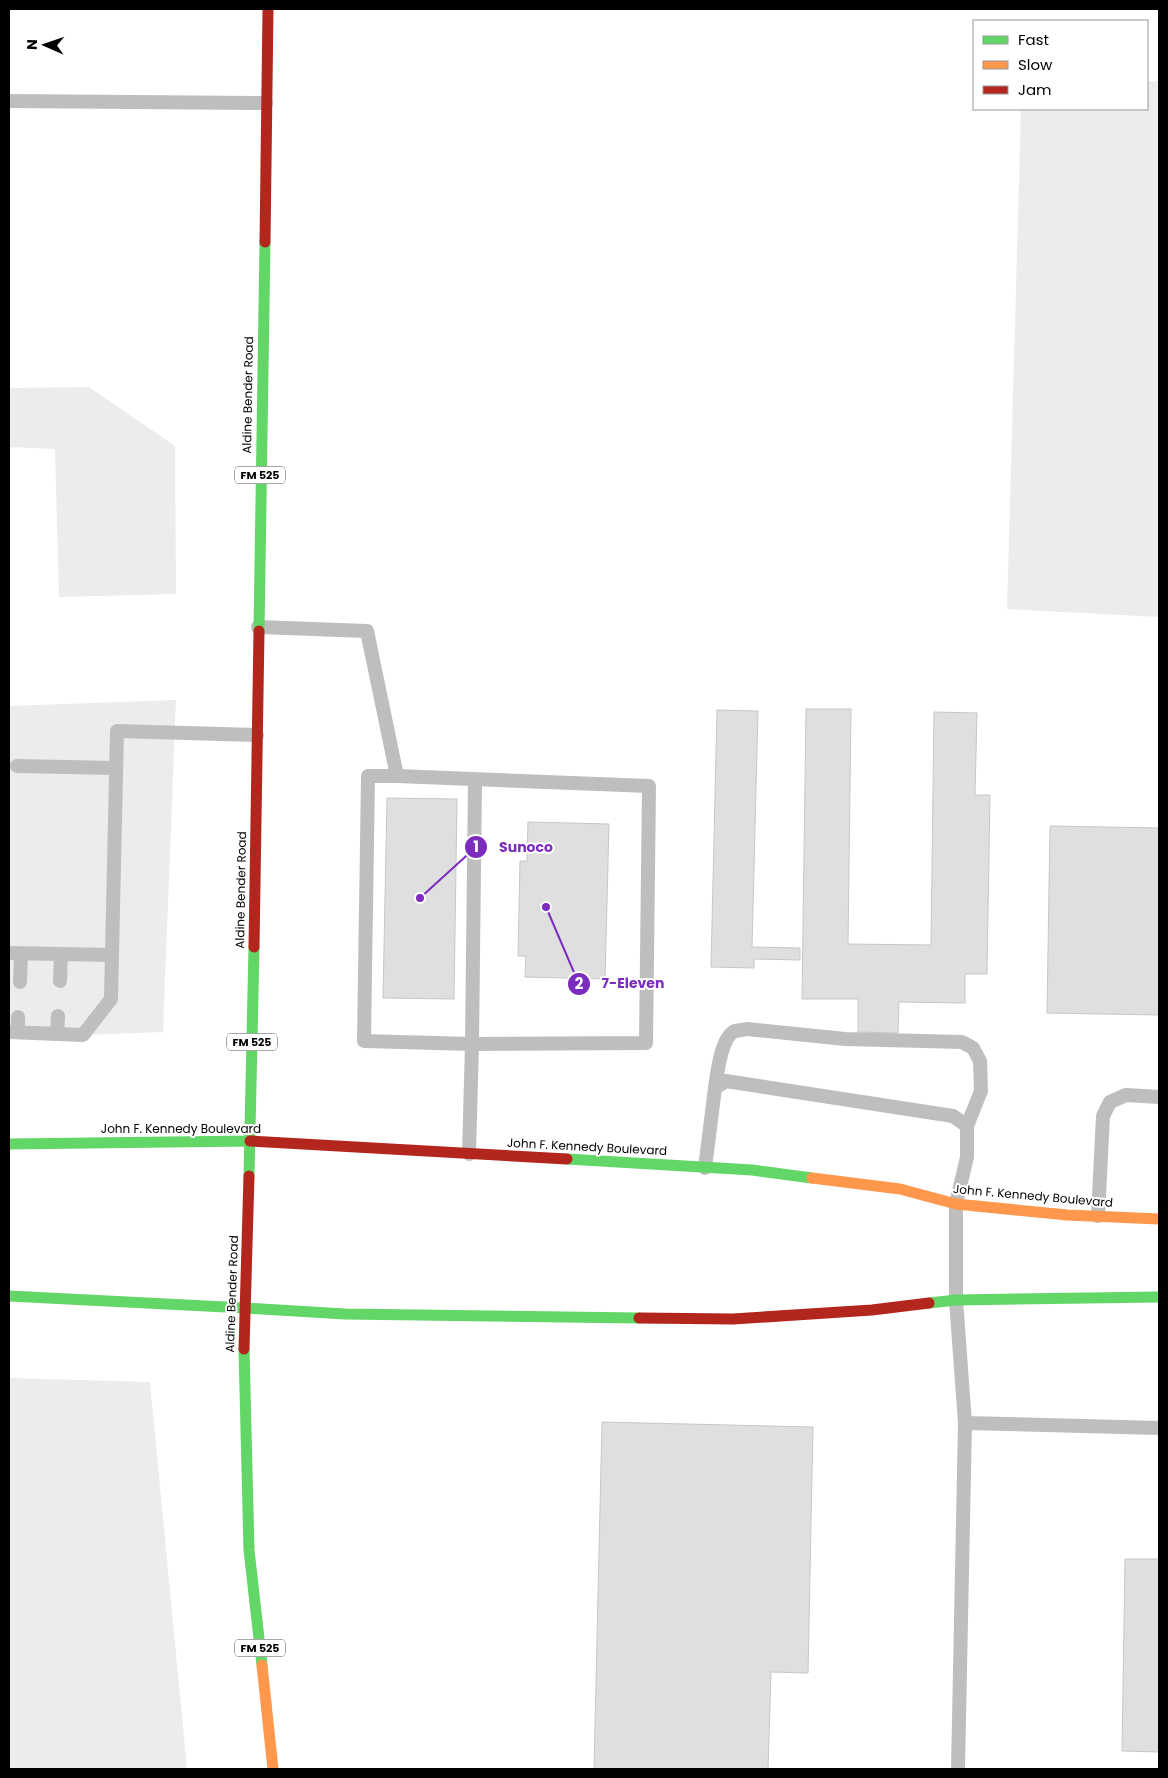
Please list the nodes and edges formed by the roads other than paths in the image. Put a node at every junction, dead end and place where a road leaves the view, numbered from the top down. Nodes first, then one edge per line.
1 (268, 9) edge
2 (9, 101) edge
3 (266, 103) junction
4 (258, 627) junction
5 (257, 735) junction
6 (17, 766) dead end
7 (116, 768) junction
8 (396, 776) junction
9 (475, 780) junction
10 (15, 954) edge
11 (61, 954) junction
12 (112, 955) junction
13 (20, 982) dead end
14 (60, 982) dead end
15 (58, 1016) dead end
16 (18, 1017) dead end
17 (13, 1032) edge
18 (57, 1034) junction
19 (472, 1044) junction
20 (715, 1088) junction
21 (1159, 1097) edge
22 (966, 1126) junction
23 (250, 1141) junction
24 (9, 1144) edge
25 (469, 1154) junction
26 (705, 1168) junction
27 (956, 1204) junction
28 (1098, 1216) junction
29 (1159, 1219) edge
30 (9, 1296) edge
31 (1159, 1297) edge
32 (956, 1300) junction
33 (245, 1308) junction
34 (965, 1423) junction
35 (1159, 1428) edge
36 (273, 1769) edge
37 (958, 1769) edge

1 - 3 main road, Aldine Bender Road / FM 525
2 - 3 lane
3 - 4 main road, Aldine Bender Road / FM 525
4 - 5 main road, Aldine Bender Road / FM 525
4 - 8 lane
5 - 7 lane
5 - 23 main road, Aldine Bender Road / FM 525
6 - 7 lane
7 - 12 lane
8 - 9 lane
8 - 19 lane
9 - 19 lane
9 - 19 lane
10 - 11 lane
10 - 13 lane
11 - 12 lane
11 - 14 lane
12 - 18 lane
15 - 18 lane
16 - 17 lane
17 - 18 lane
19 - 25 lane
20 - 22 lane
20 - 22 lane
20 - 26 lane
21 - 28 lane
22 - 27 lane
23 - 24 main road, John F. Kennedy Boulevard
23 - 25 main road, John F. Kennedy Boulevard
23 - 33 main road, Aldine Bender Road / FM 525
25 - 26 main road, John F. Kennedy Boulevard
26 - 27 main road, John F. Kennedy Boulevard
27 - 28 main road, John F. Kennedy Boulevard
27 - 32 lane
28 - 29 main road, John F. Kennedy Boulevard
30 - 33 main road
31 - 32 main road
32 - 33 main road
32 - 34 lane
33 - 36 main road, Aldine Bender Road / FM 525
34 - 35 lane
34 - 37 lane

